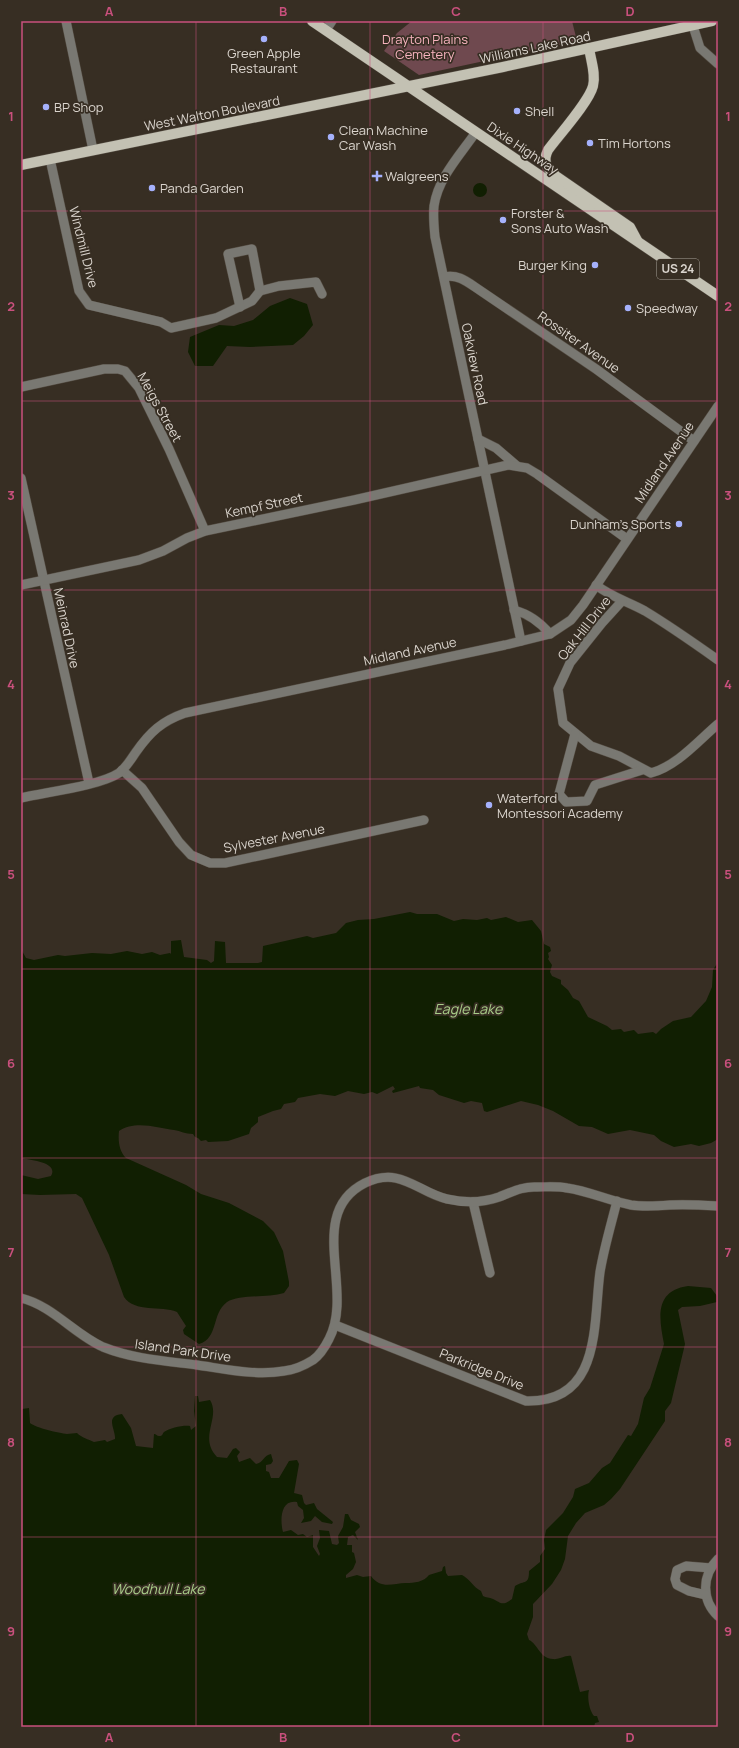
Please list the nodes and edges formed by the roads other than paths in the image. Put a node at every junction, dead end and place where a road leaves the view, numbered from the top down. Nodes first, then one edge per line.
1 (66, 21) edge
2 (312, 21) edge
3 (332, 21) edge
4 (712, 21) edge
5 (693, 26) junction
6 (326, 30) junction
7 (589, 48) junction
8 (718, 64) edge
9 (409, 86) junction
10 (476, 132) junction
11 (93, 150) junction
12 (50, 159) junction
13 (21, 165) edge
14 (638, 241) junction
15 (444, 277) junction
16 (260, 291) junction
17 (322, 294) dead end
18 (718, 296) edge
19 (240, 307) junction
20 (21, 387) edge
21 (718, 406) edge
22 (478, 439) junction
23 (694, 441) junction
24 (517, 466) junction
25 (485, 471) junction
26 (21, 478) edge
27 (205, 531) junction
28 (627, 539) junction
29 (44, 580) junction
30 (21, 585) edge
31 (596, 585) junction
32 (622, 601) junction
33 (514, 610) junction
34 (550, 634) junction
35 (521, 641) junction
36 (718, 660) edge
37 (718, 724) edge
38 (575, 734) junction
39 (122, 770) junction
40 (642, 770) junction
41 (89, 784) junction
42 (21, 798) edge
43 (424, 820) dead end
44 (617, 1201) junction
45 (473, 1202) junction
46 (718, 1206) edge
47 (490, 1273) dead end
48 (21, 1298) edge
49 (335, 1325) junction
50 (718, 1559) edge
51 (711, 1568) junction
52 (706, 1595) junction
53 (718, 1616) edge

1 - 11 street
2 - 6 main road, Dixie Highway / US 24
3 - 6 street
4 - 5 main road, Williams Lake Road
5 - 7 main road, Williams Lake Road
5 - 8 street
6 - 9 main road, Dixie Highway / US 24
7 - 9 main road, Williams Lake Road
7 - 14 main road
9 - 10 main road, Dixie Highway / US 24
9 - 11 main road, West Walton Boulevard
10 - 14 main road, Dixie Highway / US 24
10 - 15 street, Oakview Road
11 - 12 main road, West Walton Boulevard
12 - 13 main road, West Walton Boulevard
12 - 19 street, Windmill Drive
14 - 18 main road, Dixie Highway / US 24
15 - 22 street, Oakview Road
15 - 23 street, Rossiter Avenue
16 - 17 street
16 - 19 street, Windmill Drive
16 - 19 street
20 - 27 street, Meigs Street
21 - 23 street, Midland Avenue
22 - 24 street, Kempf Street
22 - 25 street, Oakview Road
23 - 28 street, Midland Avenue
24 - 25 street, Kempf Street
24 - 28 street, Kempf Street
25 - 27 street, Kempf Street
25 - 33 street, Oakview Road
26 - 29 street, Meinrad Drive
27 - 29 street, Kempf Street
28 - 31 street, Midland Avenue
29 - 30 street, Kempf Street
29 - 41 street, Meinrad Drive
31 - 32 street
31 - 34 street, Midland Avenue
32 - 36 street
32 - 38 street, Oak Hill Drive
33 - 34 street
33 - 35 street, Oakview Road
34 - 35 street, Midland Avenue
35 - 39 street, Midland Avenue
37 - 40 street, Oak Hill Drive
38 - 40 street, Oak Hill Drive
38 - 40 street
39 - 41 street, Midland Avenue
39 - 43 street, Sylvester Avenue
41 - 42 street, Midland Avenue
44 - 45 street, Island Park Drive
44 - 46 street, Island Park Drive
44 - 49 street, Parkridge Drive
45 - 47 street
45 - 49 street, Island Park Drive
48 - 49 street, Island Park Drive
50 - 51 street
51 - 52 street
51 - 52 street
52 - 53 street

